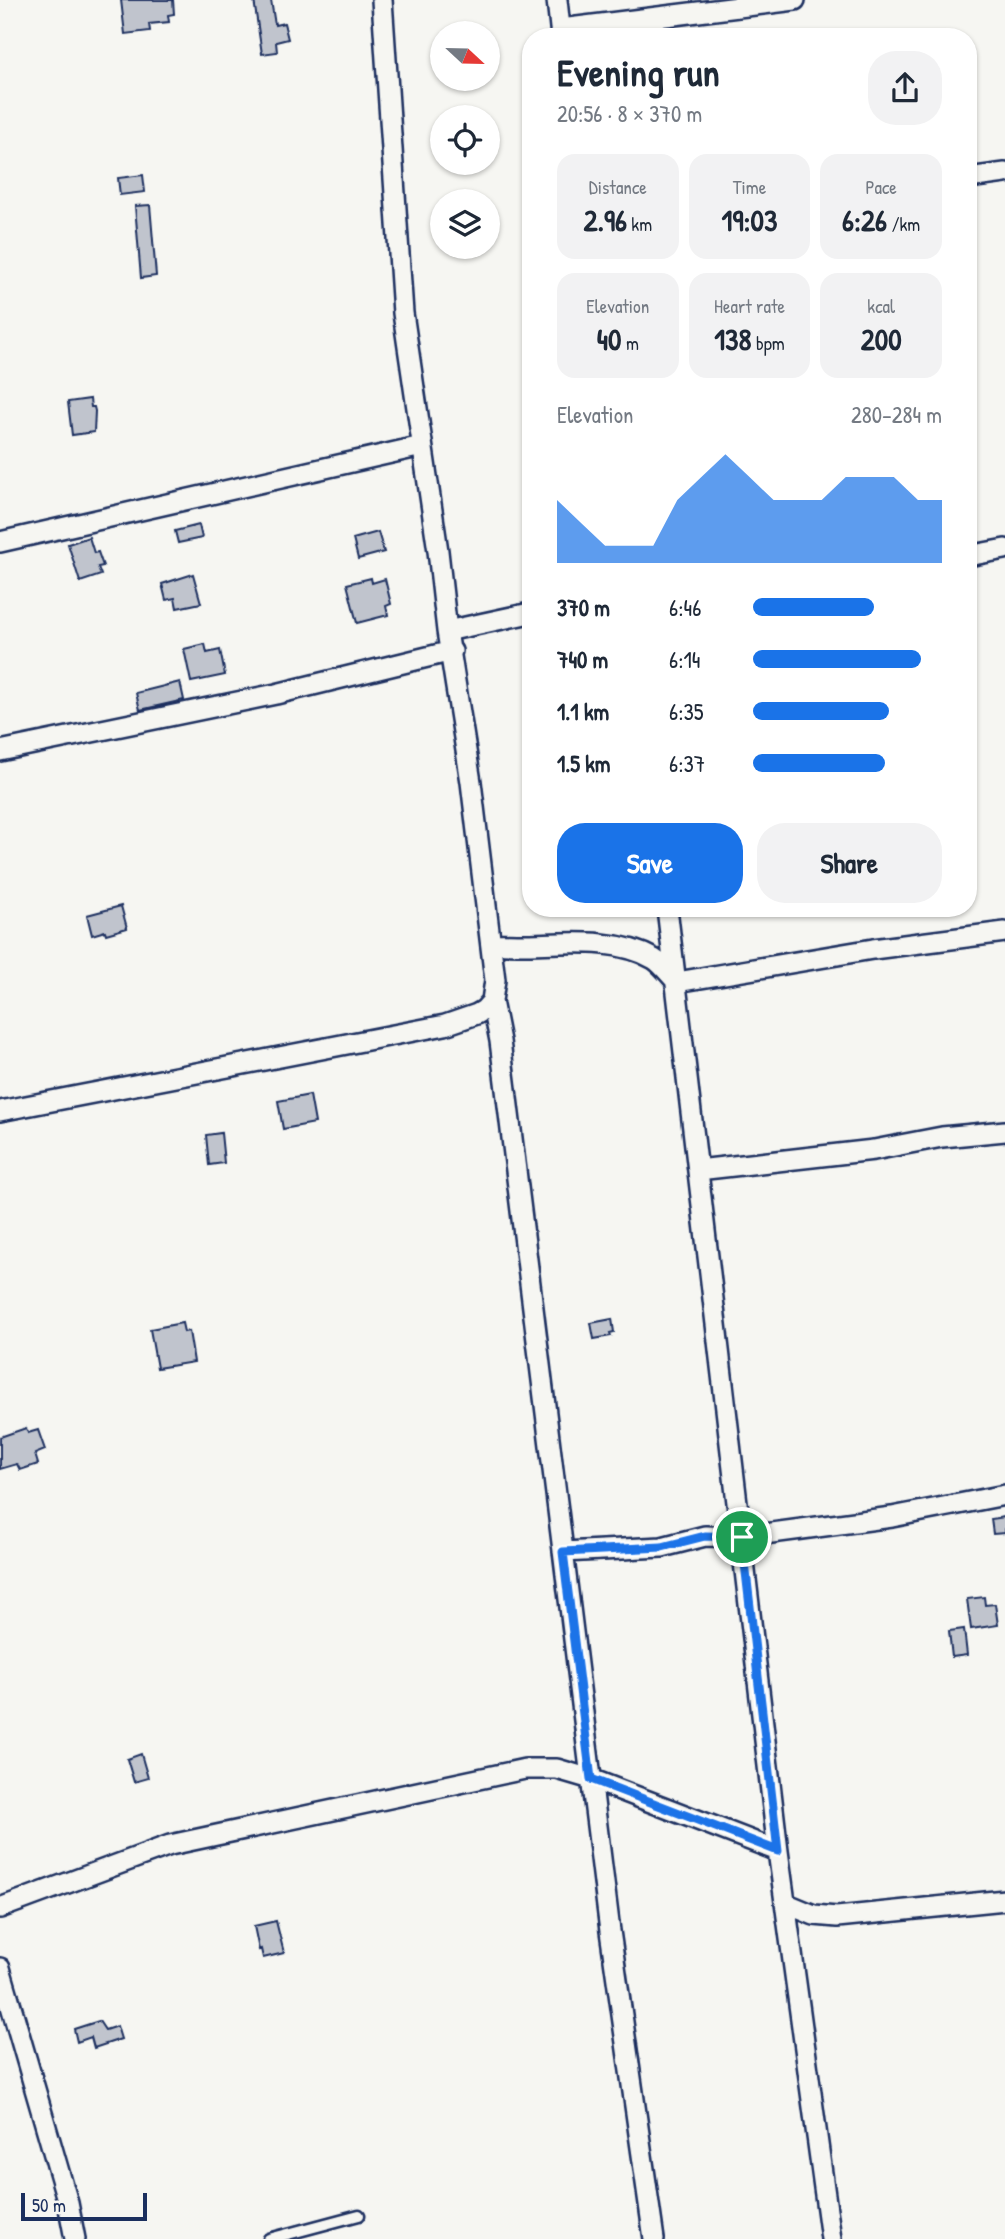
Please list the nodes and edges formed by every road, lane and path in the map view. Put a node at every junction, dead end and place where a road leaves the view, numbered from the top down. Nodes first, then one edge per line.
1 (382, 0) edge
2 (557, 0) edge
3 (795, 0) edge
4 (560, 28) edge
5 (596, 28) edge
6 (1005, 173) edge
7 (977, 177) edge
8 (422, 446) junction
9 (0, 542) edge
10 (1005, 550) edge
11 (977, 555) edge
12 (522, 616) edge
13 (447, 631) junction
14 (452, 652) junction
15 (0, 751) edge
16 (668, 917) edge
17 (1005, 932) edge
18 (492, 943) junction
19 (677, 982) junction
20 (492, 1001) junction
21 (0, 1111) edge
22 (1005, 1131) edge
23 (698, 1170) junction
24 (1005, 1496) edge
25 (742, 1537) junction
26 (563, 1552) junction
27 (591, 1779) junction
28 (778, 1851) junction
29 (1005, 1900) edge
30 (785, 1903) junction
31 (0, 1908) edge
32 (0, 1968) edge
33 (359, 2215) dead end
34 (75, 2239) edge
35 (269, 2239) edge
36 (654, 2239) edge
37 (831, 2239) edge

1 - 8 street
2 - 4 street
3 - 5 street
6 - 7 street
8 - 9 street
8 - 13 street
10 - 11 street
12 - 13 street
13 - 14 street
14 - 15 street
14 - 18 street
16 - 19 street
17 - 19 street
18 - 19 street
18 - 20 street
19 - 23 street
20 - 21 street
20 - 26 street
22 - 23 street
23 - 25 street
24 - 25 street
25 - 26 street
25 - 28 street
26 - 27 street
27 - 28 street
27 - 31 street
27 - 36 street
28 - 30 street
29 - 30 street
30 - 37 street
32 - 34 street
33 - 35 lane

